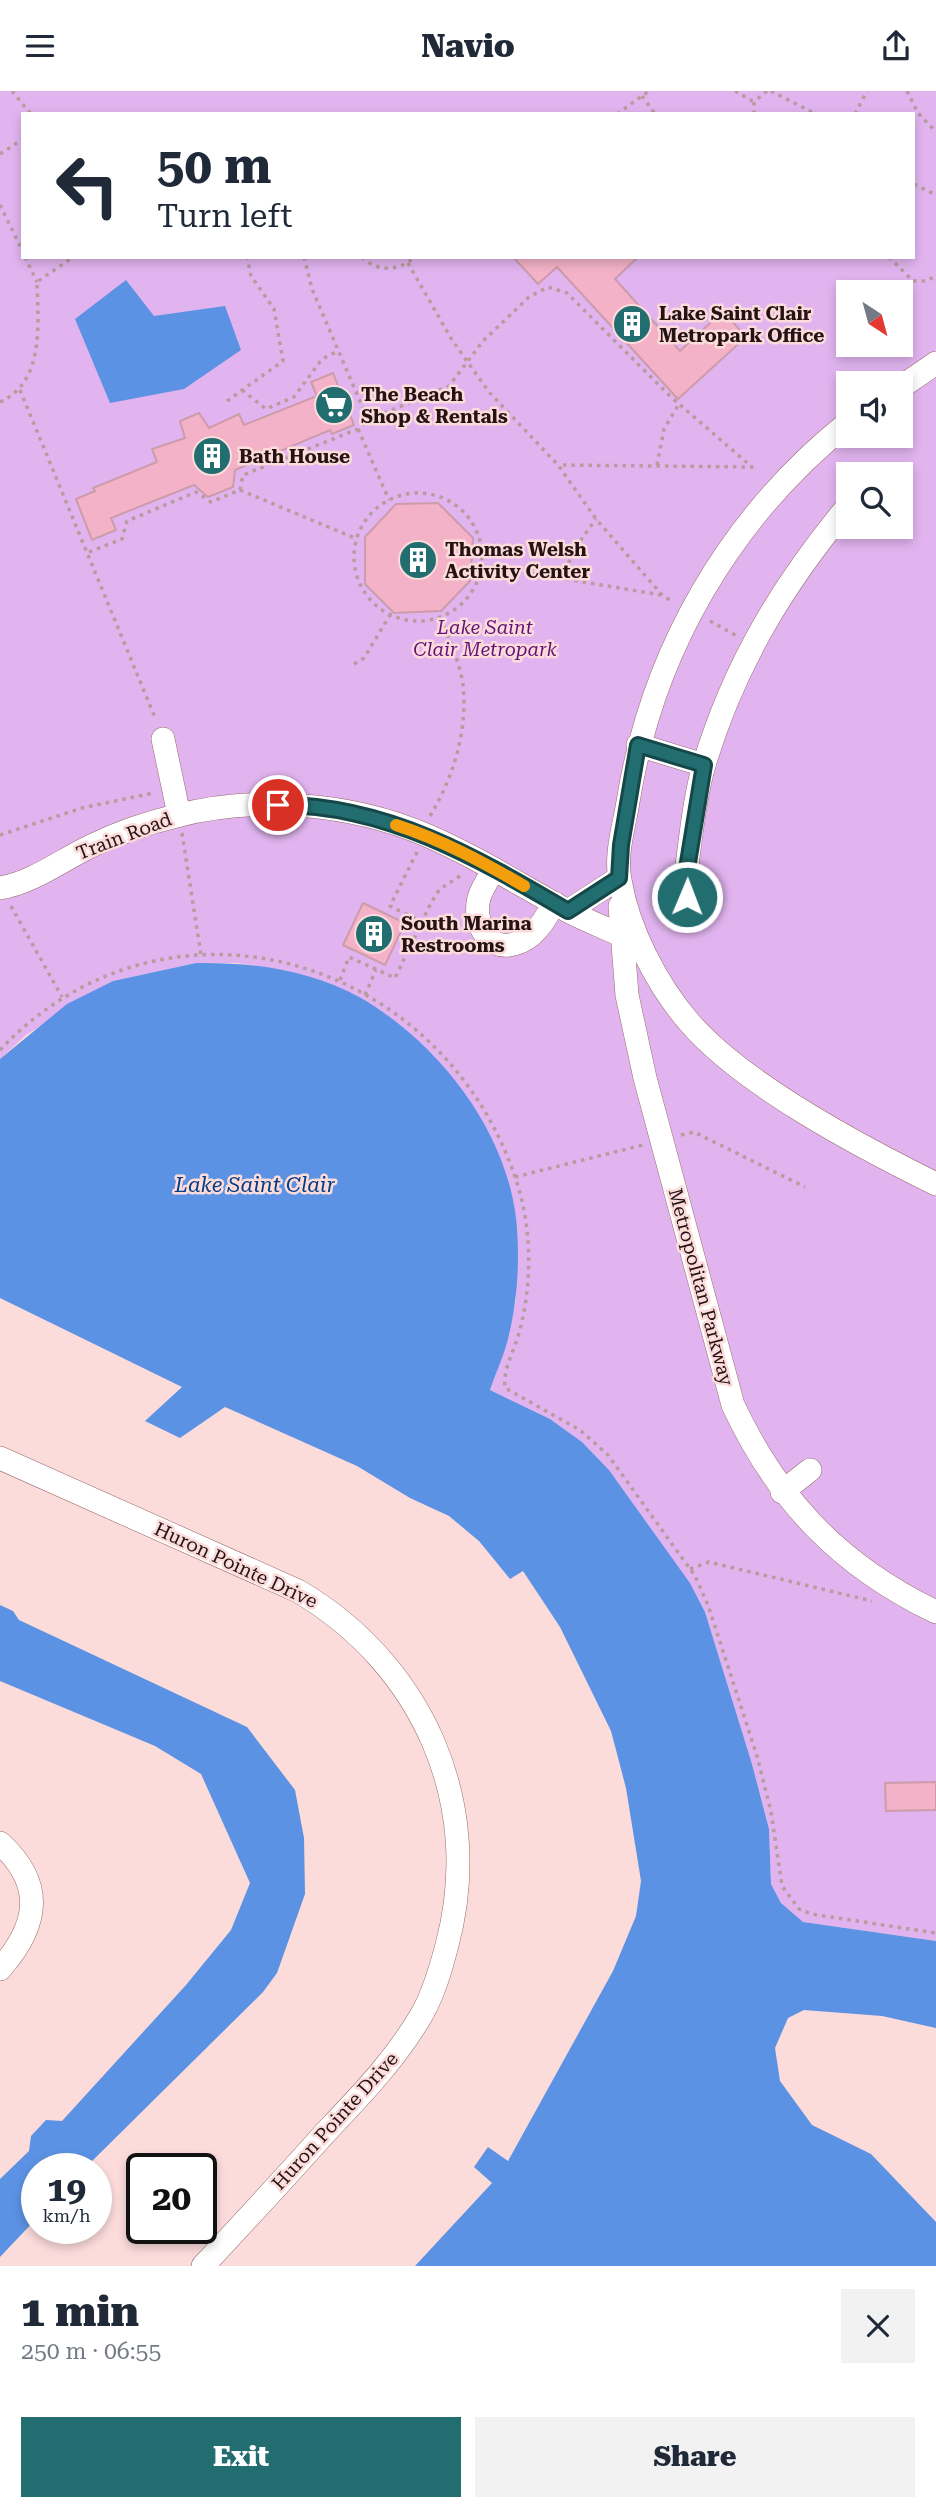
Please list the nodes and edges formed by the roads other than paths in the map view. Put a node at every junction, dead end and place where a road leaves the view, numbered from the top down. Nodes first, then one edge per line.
1 (936, 363) edge
2 (913, 379) edge
3 (836, 433) edge
4 (836, 521) edge
5 (163, 739) road end
6 (638, 745) junction
7 (704, 765) junction
8 (180, 821) junction
9 (494, 869) junction
10 (619, 871) junction
11 (2, 888) edge
12 (687, 897) dead end
13 (561, 907) junction
14 (621, 935) junction
15 (643, 947) junction
16 (936, 1184) edge
17 (0, 1458) edge
18 (810, 1470) dead end
19 (782, 1492) junction
20 (936, 1612) edge
21 (0, 1843) edge
22 (0, 1969) edge
23 (203, 2266) edge

1 - 2 street
3 - 6 street, Metropolitan Parkway
4 - 7 street
5 - 8 street
6 - 7 street
6 - 10 street, Metropolitan Parkway
7 - 12 street
8 - 9 street, Train Road
8 - 11 street, Train Road
9 - 13 street, Train Road
9 - 13 street
10 - 13 street
10 - 14 street, Metropolitan Parkway
10 - 15 street
13 - 14 street, Train Road
14 - 15 street, Train Road
14 - 19 street, Metropolitan Parkway
15 - 16 street
17 - 23 street, Huron Pointe Drive
18 - 19 street
19 - 20 street, Metropolitan Parkway
21 - 22 street

